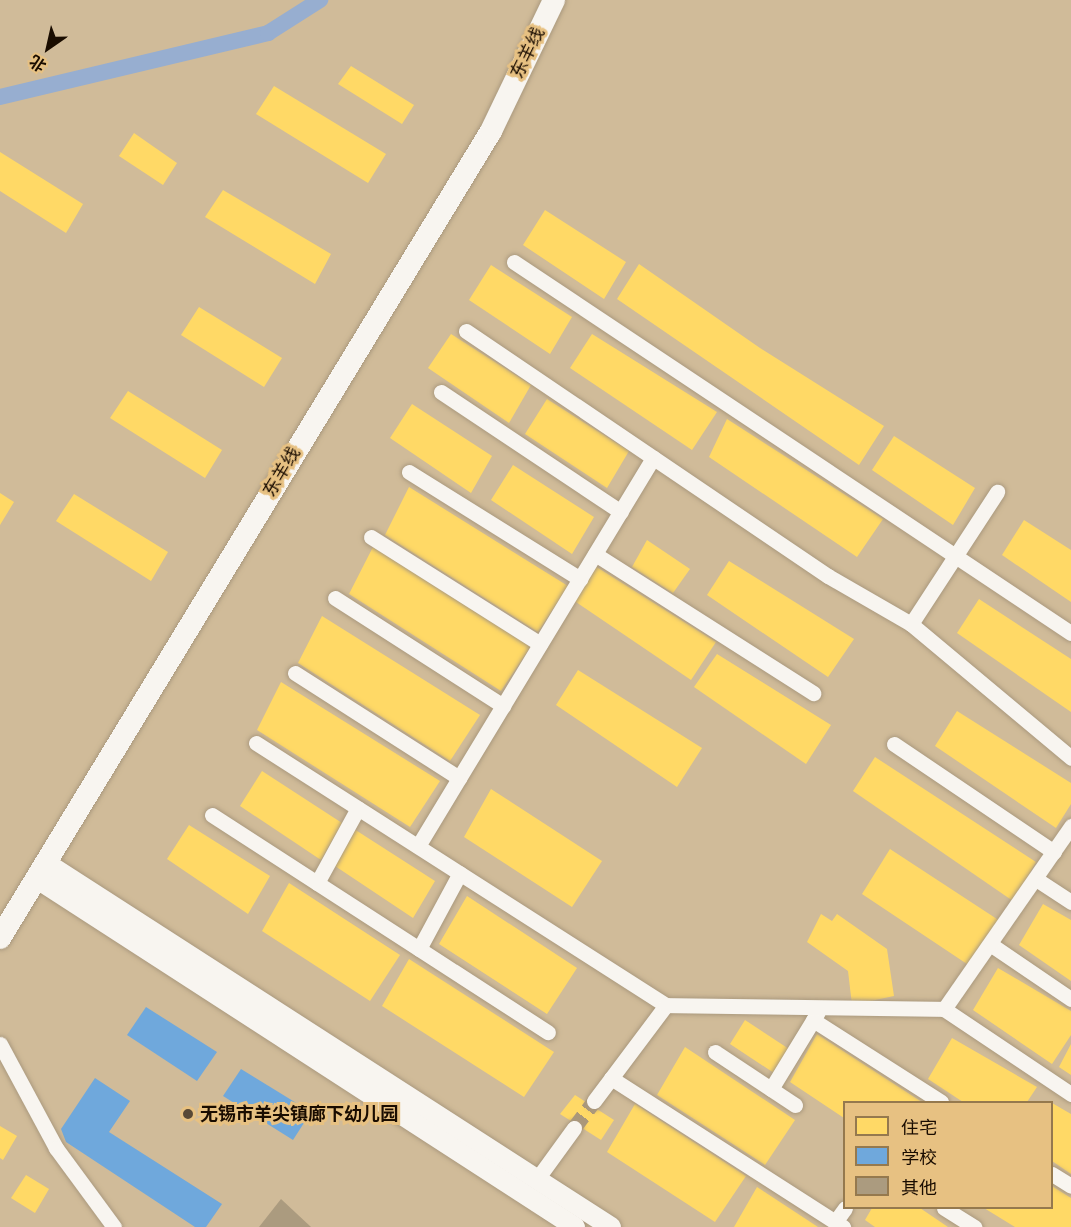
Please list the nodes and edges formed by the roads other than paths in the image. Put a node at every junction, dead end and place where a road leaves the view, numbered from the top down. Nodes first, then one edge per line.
1 (554, 0) edge
2 (514, 262) dead end
3 (466, 331) dead end
4 (441, 392) dead end
5 (653, 458) junction
6 (409, 472) dead end
7 (998, 492) dead end
8 (621, 512) junction
9 (371, 537) dead end
10 (595, 554) junction
11 (956, 556) junction
12 (580, 579) junction
13 (335, 598) dead end
14 (911, 624) junction
15 (1071, 633) edge
16 (540, 644) junction
17 (295, 673) dead end
18 (813, 693) dead end
19 (503, 706) junction
20 (256, 743) dead end
21 (894, 744) dead end
22 (1071, 758) edge
23 (459, 778) junction
24 (358, 808) junction
25 (212, 815) dead end
26 (1071, 826) edge
27 (418, 846) junction
28 (1054, 852) junction
29 (41, 871) junction
30 (460, 873) junction
31 (1036, 879) junction
32 (317, 883) junction
33 (1071, 902) edge
34 (0, 938) edge
35 (990, 944) junction
36 (419, 949) junction
37 (1071, 999) edge
38 (666, 1005) junction
39 (944, 1009) junction
40 (816, 1014) junction
41 (548, 1032) dead end
42 (0, 1044) edge
43 (715, 1052) dead end
44 (611, 1078) junction
45 (771, 1089) junction
46 (1071, 1094) edge
47 (594, 1101) tunnel mouth
48 (940, 1101) edge
49 (795, 1105) dead end
50 (574, 1128) tunnel mouth
51 (1053, 1175) edge
52 (537, 1179) junction
53 (1071, 1186) edge
54 (845, 1209) edge
55 (946, 1209) edge
56 (839, 1224) edge
57 (114, 1227) edge
58 (575, 1227) edge
59 (611, 1227) edge
60 (974, 1227) edge

1 - 29 main road, 东羊线
2 - 11 street
3 - 5 street
4 - 8 street
5 - 8 street
5 - 14 street
6 - 12 street
7 - 11 street
8 - 10 street
9 - 16 street
10 - 12 street
10 - 18 street
11 - 14 street
11 - 15 street
12 - 16 street
13 - 19 street
14 - 22 street
16 - 19 street
17 - 23 street
19 - 23 street
20 - 24 street
21 - 28 street
23 - 27 street
24 - 27 street
24 - 32 street
25 - 32 street
26 - 28 street
27 - 30 street
28 - 31 street
29 - 34 main road, 东羊线
29 - 52 street
29 - 58 street
30 - 36 street
30 - 38 street
31 - 33 street
31 - 35 street
32 - 36 street
35 - 37 street
35 - 39 street
36 - 41 street
38 - 40 street
38 - 44 street
39 - 40 street
39 - 46 street
40 - 45 street
40 - 48 street
42 - 57 street
43 - 45 street
44 - 47 street
44 - 56 street
45 - 49 street
50 - 52 street
51 - 53 street
52 - 59 street
54 - 56 street
55 - 60 street

